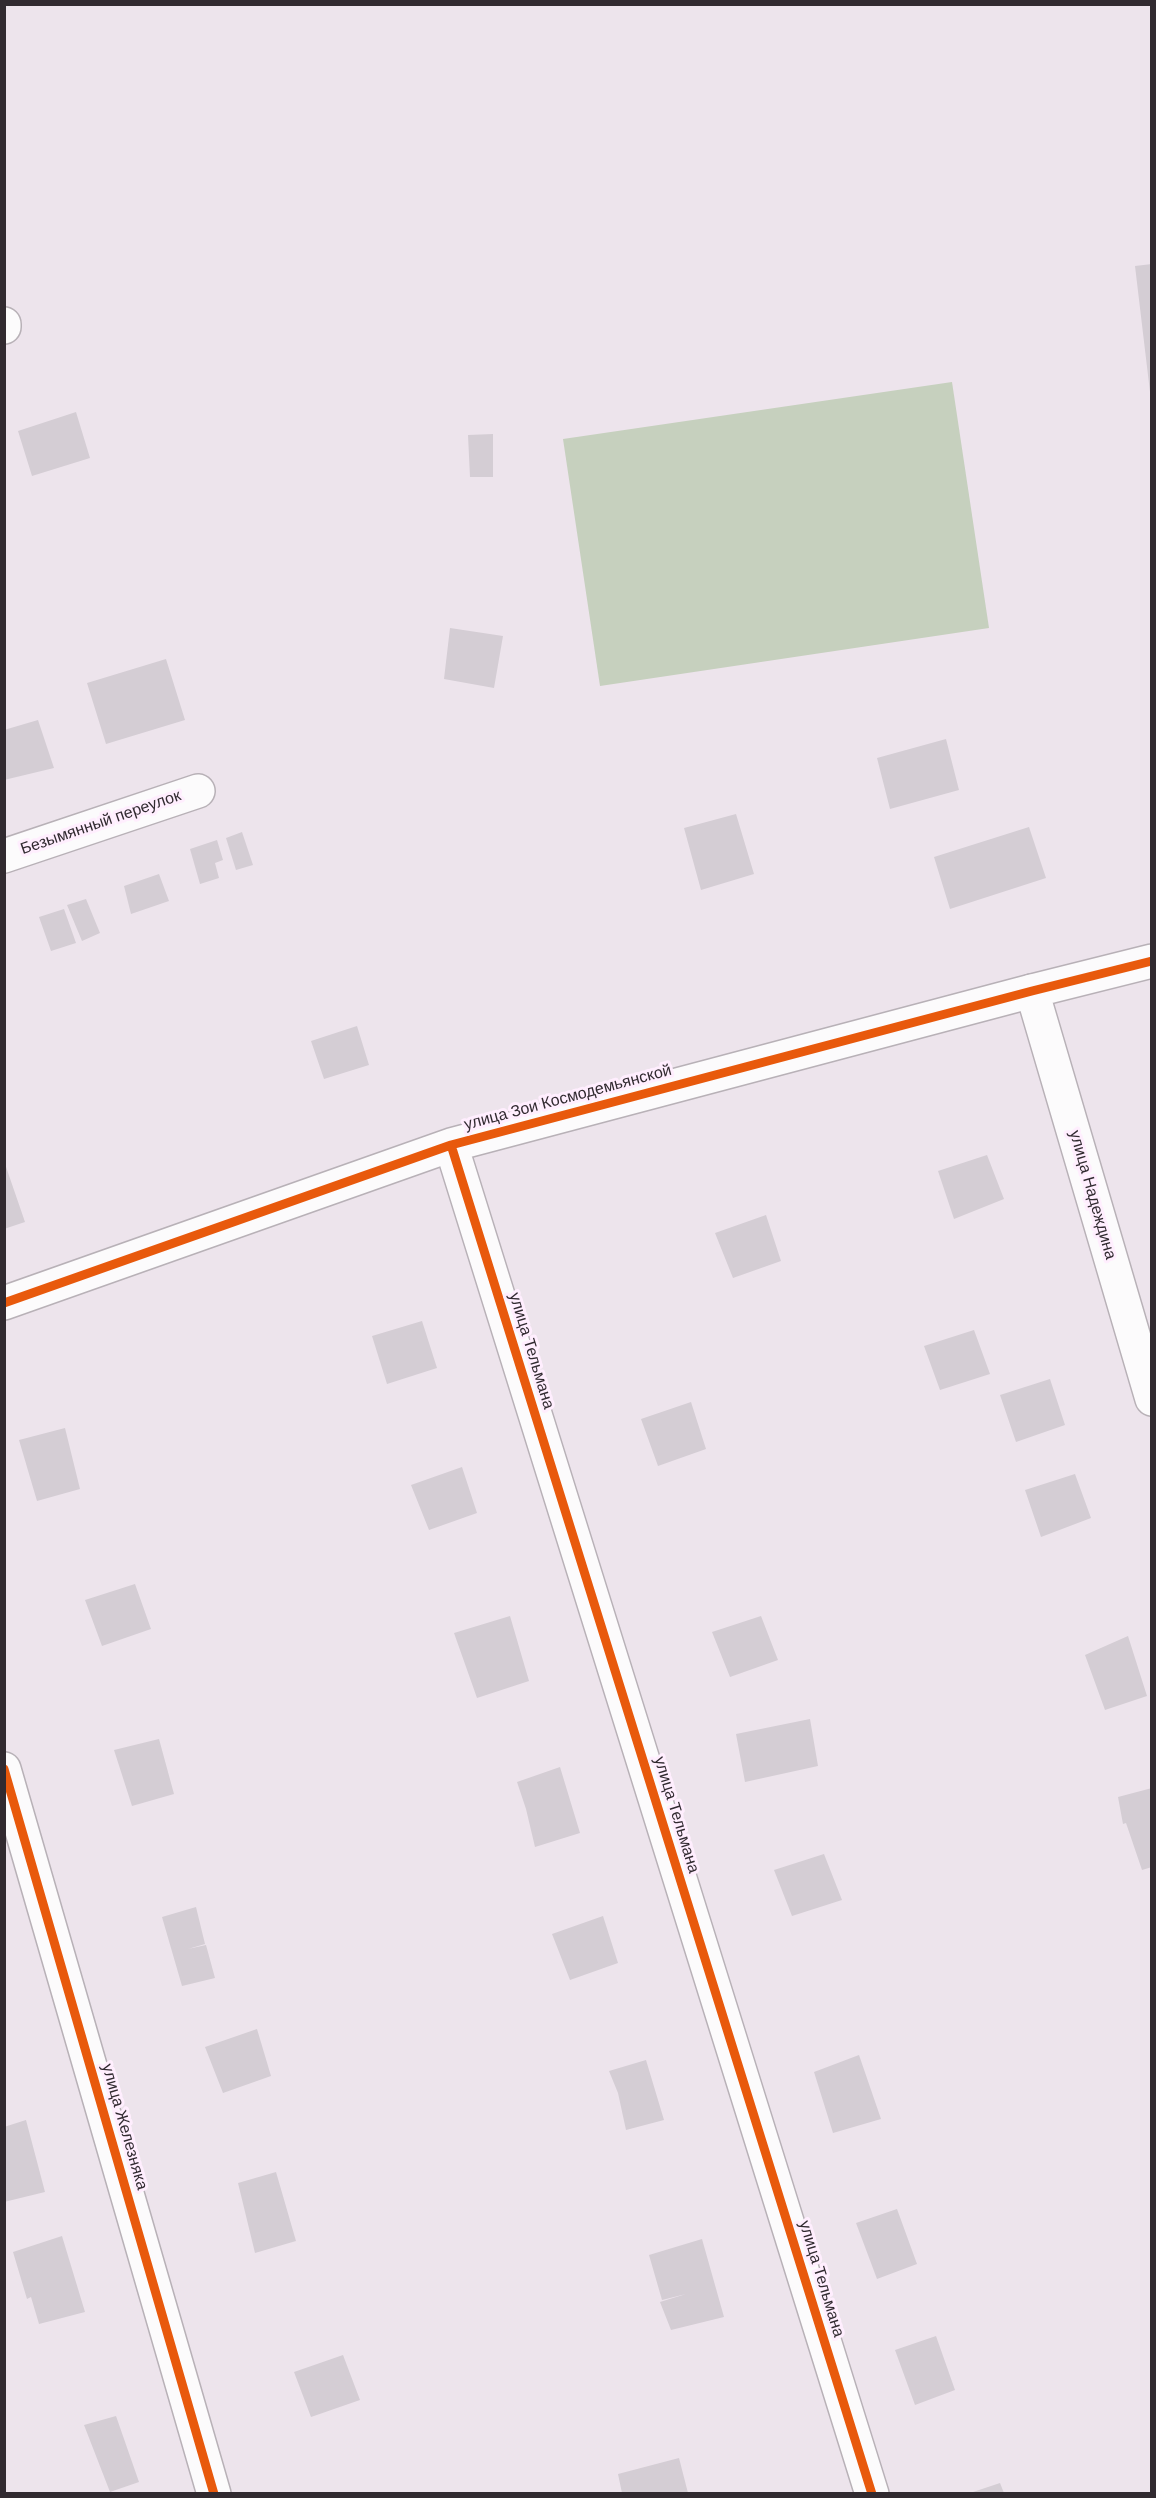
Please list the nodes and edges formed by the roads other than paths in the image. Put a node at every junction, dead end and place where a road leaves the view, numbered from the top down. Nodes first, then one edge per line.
1 (198, 791) dead end
2 (4, 856) edge
3 (1152, 961) edge
4 (1032, 991) junction
5 (451, 1145) junction
6 (4, 1303) edge
7 (1152, 1398) edge
8 (4, 1769) edge
9 (214, 2493) edge
10 (872, 2493) edge

1 - 2 street, Безымянный переулок
3 - 4 street, улица Зои Космодемьянской
4 - 5 street, улица Зои Космодемьянской
4 - 7 street, улица Надеждина
5 - 6 street, улица Зои Космодемьянской
5 - 10 street, улица Тельмана
8 - 9 street, улица Железняка

